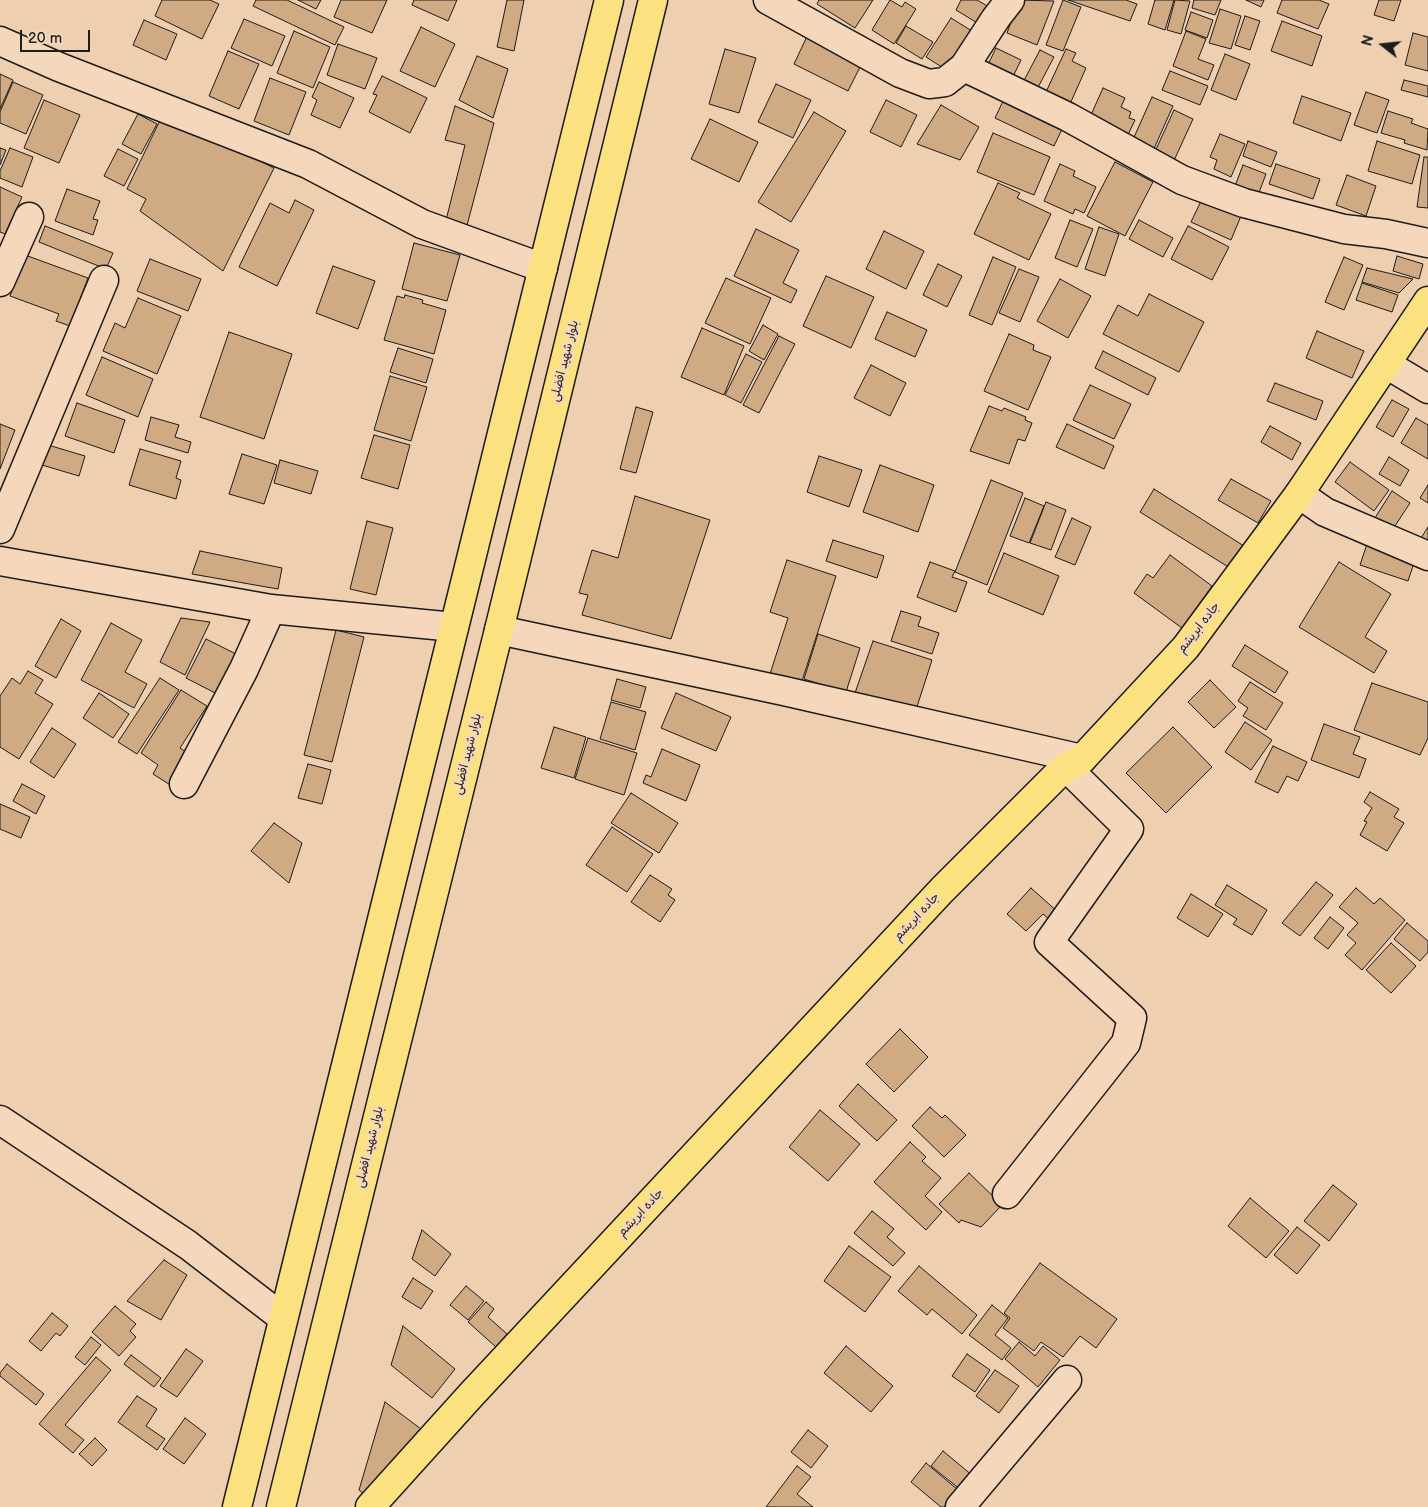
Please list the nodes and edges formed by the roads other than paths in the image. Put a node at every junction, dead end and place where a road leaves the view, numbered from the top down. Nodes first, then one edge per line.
1 (653, 0) edge
2 (768, 0) edge
3 (1010, 0) edge
4 (607, 1) edge
5 (0, 41) edge
6 (964, 67) junction
7 (30, 217) dead end
8 (1428, 243) edge
9 (543, 268) junction
10 (104, 280) dead end
11 (0, 282) edge
12 (1428, 301) edge
13 (1386, 364) junction
14 (1428, 389) edge
15 (1300, 494) junction
16 (0, 529) edge
17 (1428, 556) edge
18 (0, 561) edge
19 (270, 609) junction
20 (454, 627) junction
21 (499, 630) junction
22 (1074, 763) junction
23 (184, 784) dead end
24 (410, 804) junction
25 (449, 827) junction
26 (0, 1120) edge
27 (1008, 1194) dead end
28 (283, 1318) junction
29 (1067, 1380) dead end
30 (237, 1507) edge
31 (281, 1507) edge
32 (370, 1507) edge
33 (960, 1507) edge

1 - 21 main road, بلوار شهید افضلی
2 - 6 street
3 - 6 street
4 - 9 main road
5 - 9 street
6 - 8 street
7 - 11 street
9 - 20 main road
10 - 16 street
12 - 13 main road, جاده ابریشم
13 - 14 street
13 - 15 main road, جاده ابریشم
15 - 17 street
15 - 22 main road, جاده ابریشم
18 - 19 street
19 - 20 street
19 - 23 street
20 - 24 main road
21 - 22 street
21 - 25 main road, بلوار شهید افضلی
22 - 27 street
22 - 32 main road, جاده ابریشم
24 - 25 main road
24 - 28 main road
25 - 31 main road, بلوار شهید افضلی
26 - 28 street
28 - 30 main road
29 - 33 street

